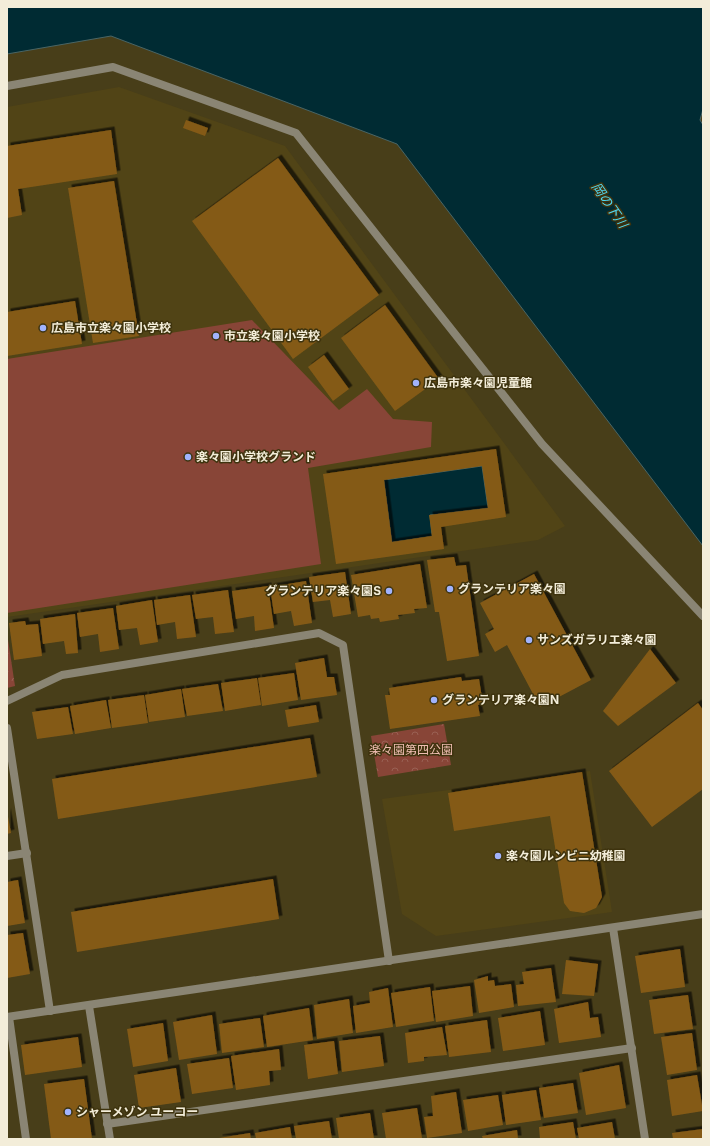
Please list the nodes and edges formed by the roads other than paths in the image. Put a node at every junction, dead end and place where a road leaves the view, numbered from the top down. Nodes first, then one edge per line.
1 (7, 86) edge
2 (703, 616) edge
3 (7, 701) edge
4 (7, 728) edge
5 (27, 853) junction
6 (7, 856) edge
7 (703, 914) edge
8 (613, 928) junction
9 (389, 961) junction
10 (89, 1006) junction
11 (50, 1011) junction
12 (8, 1017) edge
13 (632, 1048) junction
14 (107, 1124) junction
15 (26, 1139) edge
16 (110, 1139) edge
17 (645, 1139) edge

1 - 2 street
3 - 9 street
4 - 5 street
5 - 6 street
5 - 11 street
7 - 8 street
8 - 9 street
8 - 13 street
9 - 10 street
10 - 11 street
10 - 14 street
11 - 12 street
12 - 15 street
13 - 14 street
13 - 17 street
14 - 16 street

